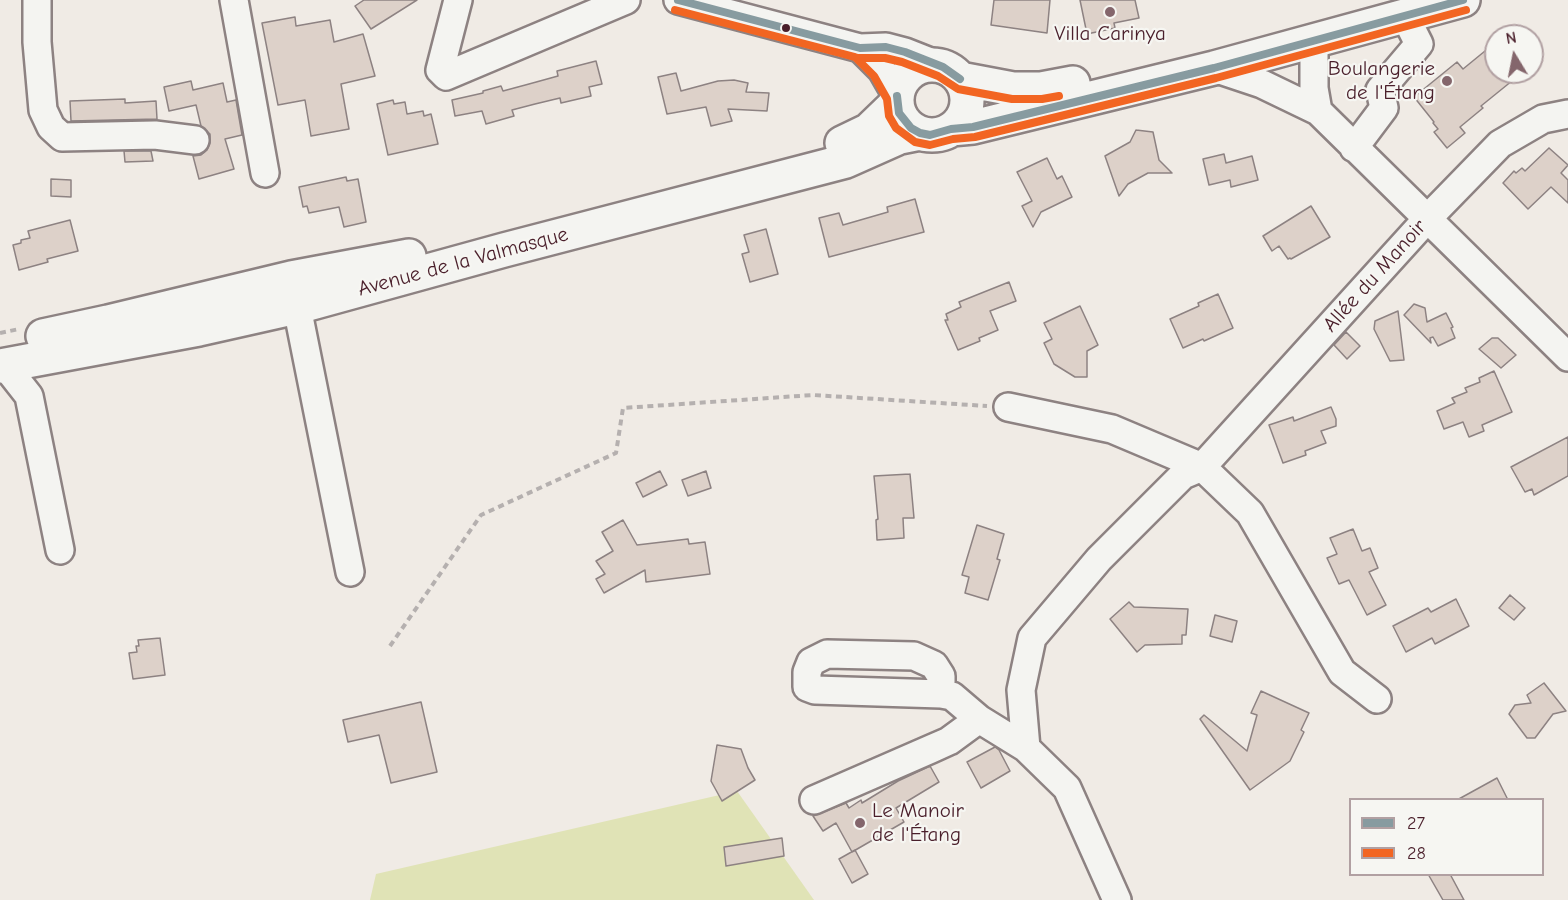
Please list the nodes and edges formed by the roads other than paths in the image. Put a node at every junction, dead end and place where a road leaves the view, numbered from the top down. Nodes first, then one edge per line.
1 (37, 0) edge
2 (234, 0) edge
3 (458, 0) edge
4 (626, 0) edge
5 (678, 0) edge
6 (1463, 0) edge
7 (1397, 4) edge
8 (1264, 35) junction
9 (1312, 41) junction
10 (860, 48) junction
11 (1214, 68) junction
12 (951, 73) junction
13 (897, 99) junction
14 (1318, 111) junction
15 (1568, 114) edge
16 (935, 131) junction
17 (195, 140) dead end
18 (1354, 148) junction
19 (265, 173) dead end
20 (1427, 219) junction
21 (294, 293) junction
22 (1568, 357) edge
23 (3, 358) edge
24 (1008, 407) road end
25 (1202, 467) junction
26 (60, 550) dead end
27 (350, 572) dead end
28 (942, 694) dead end
29 (1377, 699) dead end
30 (979, 718) junction
31 (1026, 748) junction
32 (814, 800) dead end
33 (1117, 900) edge

1 - 17 street
2 - 19 street
3 - 4 street
5 - 10 street
6 - 7 main road
7 - 8 main road
7 - 9 main road, Avenue de la Valmasque
7 - 18 street
8 - 9 main road
8 - 12 main road
9 - 11 main road, Avenue de la Valmasque
9 - 14 street
10 - 12 street
10 - 13 street
11 - 14 street
11 - 16 main road, Avenue de la Valmasque
12 - 13 main road
12 - 16 main road
13 - 16 main road
13 - 21 main road, Avenue de la Valmasque
14 - 18 street
15 - 20 street, Allée du Manoir
16 - 21 main road, Avenue de la Valmasque
18 - 20 street
20 - 22 street
20 - 25 street, Allée du Manoir
21 - 23 main road, Avenue de la Valmasque
21 - 27 street
23 - 26 street
24 - 25 street
25 - 29 street
25 - 31 street, Allée du Manoir
28 - 30 street
30 - 31 street
30 - 32 street
31 - 33 street

